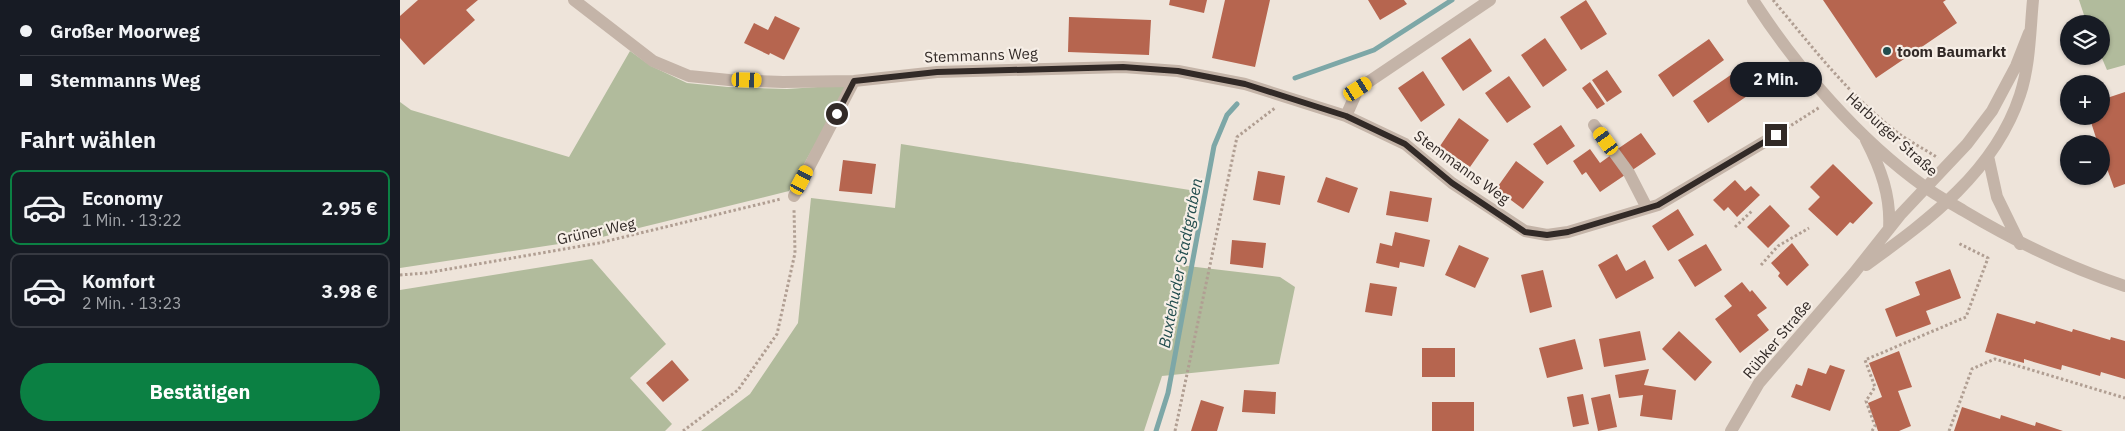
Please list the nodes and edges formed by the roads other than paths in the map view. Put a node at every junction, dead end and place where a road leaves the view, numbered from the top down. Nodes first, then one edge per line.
1 (574, 0) edge
2 (1490, 0) edge
3 (1753, 0) edge
4 (2033, 0) edge
5 (2029, 33) junction
6 (854, 81) junction
7 (1346, 116) junction
8 (1594, 125) dead end
9 (1863, 133) junction
10 (1776, 135) road end
11 (1988, 156) junction
12 (1925, 188) junction
13 (794, 196) road end
14 (1947, 200) junction
15 (1647, 208) junction
16 (1888, 229) junction
17 (2020, 244) junction
18 (1854, 273) junction
19 (2125, 286) edge
20 (1731, 431) edge

1 - 6 street, Stemmanns Weg
2 - 7 street
3 - 9 street, Harburger Straße
4 - 5 street
5 - 11 street, Rübker Straße
5 - 12 street, Rübker Straße
6 - 7 street, Stemmanns Weg
6 - 13 street
7 - 15 street, Stemmanns Weg
8 - 15 street
9 - 12 street, Harburger Straße
9 - 16 street
10 - 15 street, Stemmanns Weg
11 - 14 street, Rübker Straße
11 - 17 street
12 - 14 street, Harburger Straße
12 - 16 street, Rübker Straße
14 - 17 street, Harburger Straße
14 - 18 street, Rübker Straße
16 - 18 street, Rübker Straße
17 - 19 street, Harburger Straße
18 - 20 street, Rübker Straße

